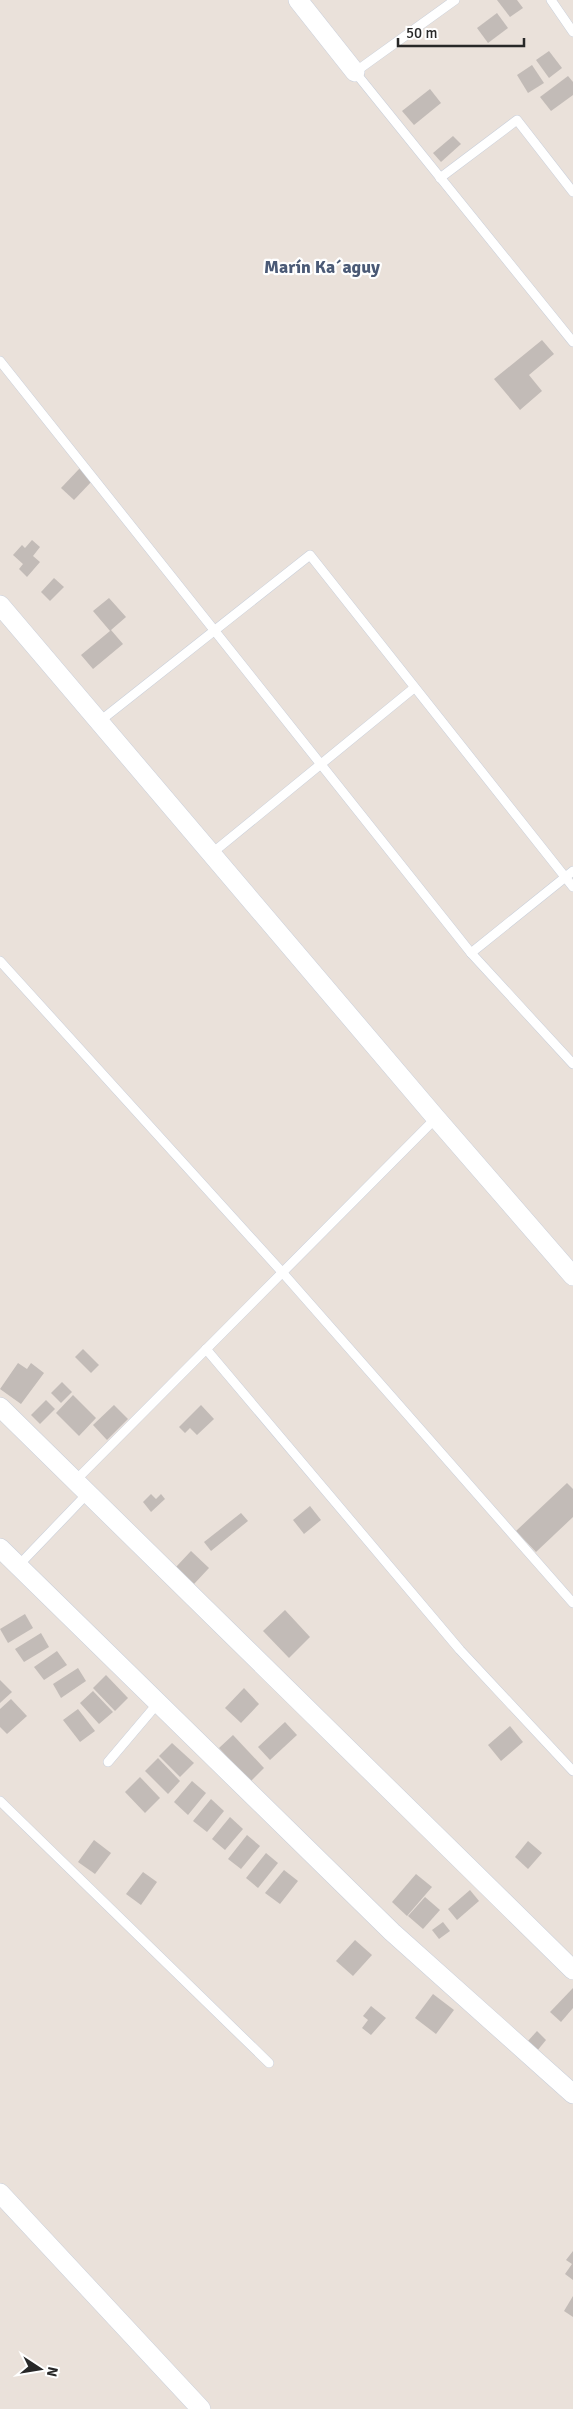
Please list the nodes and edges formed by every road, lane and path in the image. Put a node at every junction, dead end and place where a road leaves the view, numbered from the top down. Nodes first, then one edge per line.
1 (298, 0) edge
2 (456, 0) edge
3 (551, 0) edge
4 (573, 32) edge
5 (355, 72) junction
6 (440, 178) junction
7 (573, 192) edge
8 (573, 342) edge
9 (0, 361) edge
10 (0, 605) edge
11 (214, 630) junction
12 (414, 688) junction
13 (100, 721) junction
14 (321, 765) junction
15 (211, 854) junction
16 (573, 871) edge
17 (565, 878) junction
18 (573, 888) edge
19 (471, 953) junction
20 (0, 961) edge
21 (573, 1064) edge
22 (436, 1118) junction
23 (282, 1272) junction
24 (573, 1276) edge
25 (206, 1349) junction
26 (0, 1407) edge
27 (80, 1488) junction
28 (0, 1548) edge
29 (18, 1566) junction
30 (573, 1603) edge
31 (158, 1704) junction
32 (108, 1762) dead end
33 (573, 1771) edge
34 (0, 1801) edge
35 (573, 1970) edge
36 (270, 2063) dead end
37 (573, 2094) edge
38 (0, 2193) edge
39 (201, 2409) edge

1 - 5 street
2 - 5 lane
3 - 4 lane
5 - 6 lane
6 - 7 lane
6 - 8 lane
9 - 11 lane
10 - 13 street
11 - 12 lane
11 - 13 lane
11 - 14 lane
12 - 14 lane
12 - 17 lane
13 - 15 street
14 - 15 lane
14 - 19 lane
15 - 22 street
16 - 17 lane
17 - 18 lane
17 - 19 lane
19 - 21 lane
20 - 23 lane
22 - 23 lane
22 - 24 street
23 - 25 lane
23 - 30 lane
25 - 27 lane
25 - 33 lane
26 - 27 street
27 - 29 lane
27 - 35 street
28 - 29 street
29 - 31 street
31 - 32 lane
31 - 37 street
34 - 36 lane
38 - 39 street

